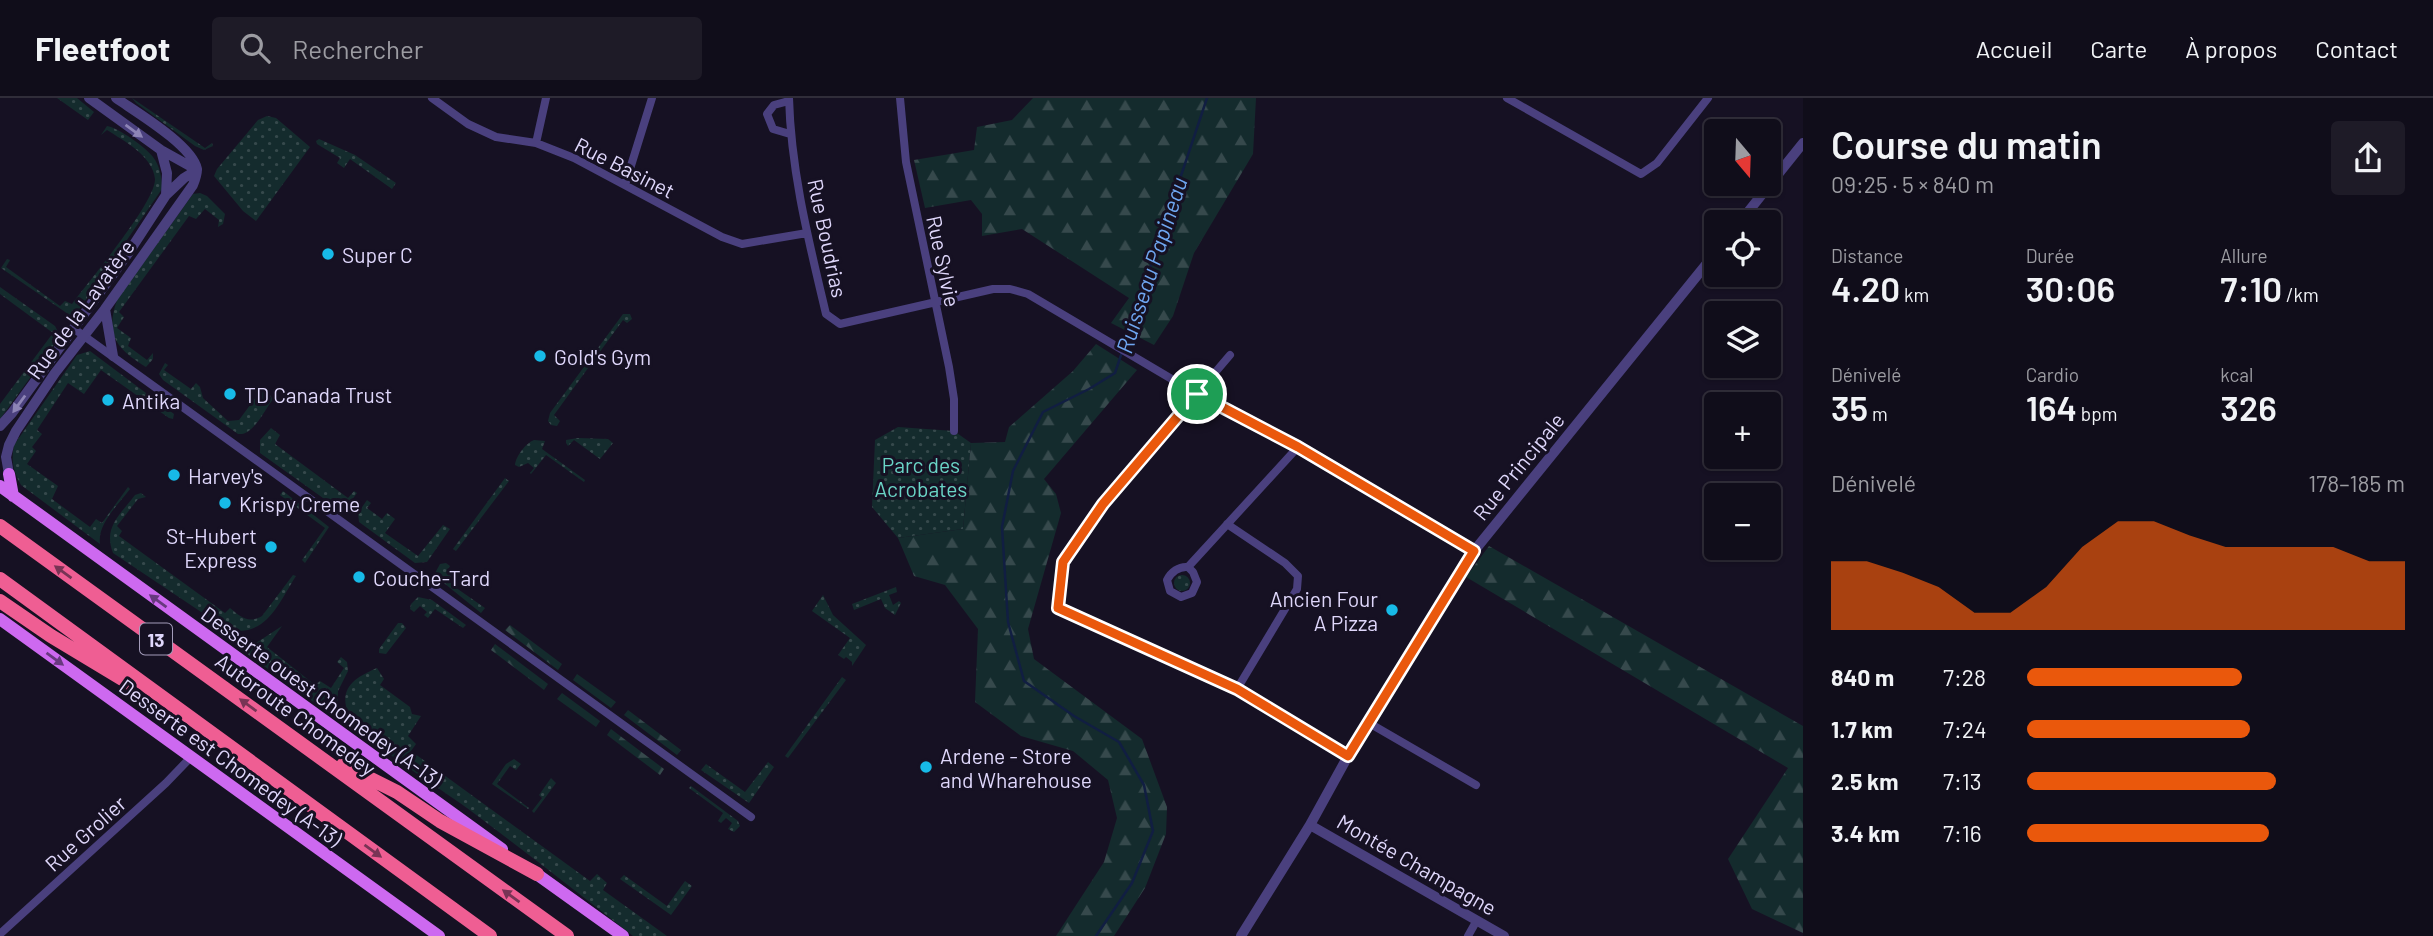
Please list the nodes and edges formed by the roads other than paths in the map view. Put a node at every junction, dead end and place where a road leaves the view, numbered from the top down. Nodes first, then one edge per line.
1 (89, 98) edge
2 (116, 98) edge
3 (432, 98) edge
4 (546, 98) edge
5 (652, 98) edge
6 (900, 98) edge
7 (1507, 98) edge
8 (1709, 98) edge
9 (789, 99) edge
10 (790, 134) junction
11 (536, 143) junction
12 (1803, 143) edge
13 (160, 150) junction
14 (197, 170) junction
15 (625, 185) junction
16 (166, 195) junction
17 (1750, 210) edge
18 (807, 233) junction
19 (1704, 267) edge
20 (935, 304) junction
21 (105, 309) junction
22 (73, 328) junction
23 (84, 335) junction
24 (1230, 355) dead end
25 (113, 356) junction
26 (1197, 394) junction
27 (0, 426) edge
28 (954, 431) dead end
29 (1298, 447) junction
30 (9, 474) joint
31 (0, 486) edge
32 (13, 496) junction
33 (1227, 524) junction
34 (0, 526) edge
35 (1474, 551) junction
36 (1188, 568) dead end
37 (0, 579) edge
38 (0, 601) edge
39 (0, 619) edge
40 (1237, 689) junction
41 (1368, 723) junction
42 (199, 725) junction
43 (303, 745) junction
44 (1348, 756) junction
45 (191, 757) junction
46 (1476, 785) dead end
47 (751, 817) dead end
48 (1310, 825) junction
49 (537, 874) junction
50 (1476, 920) junction
51 (0, 934) edge
52 (439, 936) edge
53 (490, 936) edge
54 (567, 936) edge
55 (623, 936) edge
56 (1241, 936) edge
57 (1468, 936) edge
58 (1504, 936) edge

1 -> 13 street
2 - 14 street
3 - 11 street, Rue Basinet
4 - 11 street
5 - 15 street
6 - 20 street, Rue Sylvie
7 - 8 street
9 - 10 street, Rue Boudrias
9 - 10 street
10 - 18 street, Rue Boudrias
11 - 15 street, Rue Basinet
12 - 17 street
13 - 14 street
13 - 16 street
14 - 16 street, Rue de la Lavatère
14 - 21 street, Rue de la Lavatère
15 - 18 street, Rue Basinet
16 - 22 street, Rue de la Lavatère
18 - 20 street, Rue Boudrias
19 - 35 street, Rue Principale
20 - 26 street, Rue Boudrias
20 - 28 street, Rue Sylvie
21 - 23 street, Rue de la Lavatère
21 - 25 street
22 - 23 street
22 -> 27 street, Rue de la Lavatère
23 - 25 street
23 - 30 street, Rue de la Lavatère
24 - 26 street
25 - 47 street
26 - 29 street, Rue Boudrias
26 - 40 street
29 - 33 street
29 - 35 street, Rue Boudrias
30 - 32 main road
31 - 32 main road, Desserte ouest Chomedey (A-13)
49 -> 32 main road, Desserte ouest Chomedey (A-13)
33 - 36 street
33 - 40 street
43 -> 34 highway, Autoroute Chomedey / 13
35 - 41 street, Rue Principale
37 - 42 highway, 13
38 - 42 highway
39 -> 45 main road, Desserte est Chomedey (A-13)
40 - 44 street
41 - 44 street, Rue Principale
41 - 46 street
42 -> 53 highway, 13
43 - 49 highway
54 -> 43 highway, Autoroute Chomedey / 13
44 - 48 street, Rue Principale
45 - 51 street, Rue Grolier
45 - 52 main road, Desserte est Chomedey (A-13)
48 - 50 street, Montée Champagne
48 - 56 street, Rue Principale
49 - 55 main road, Desserte ouest Chomedey (A-13)
50 - 57 street
50 - 58 street, Montée Champagne

